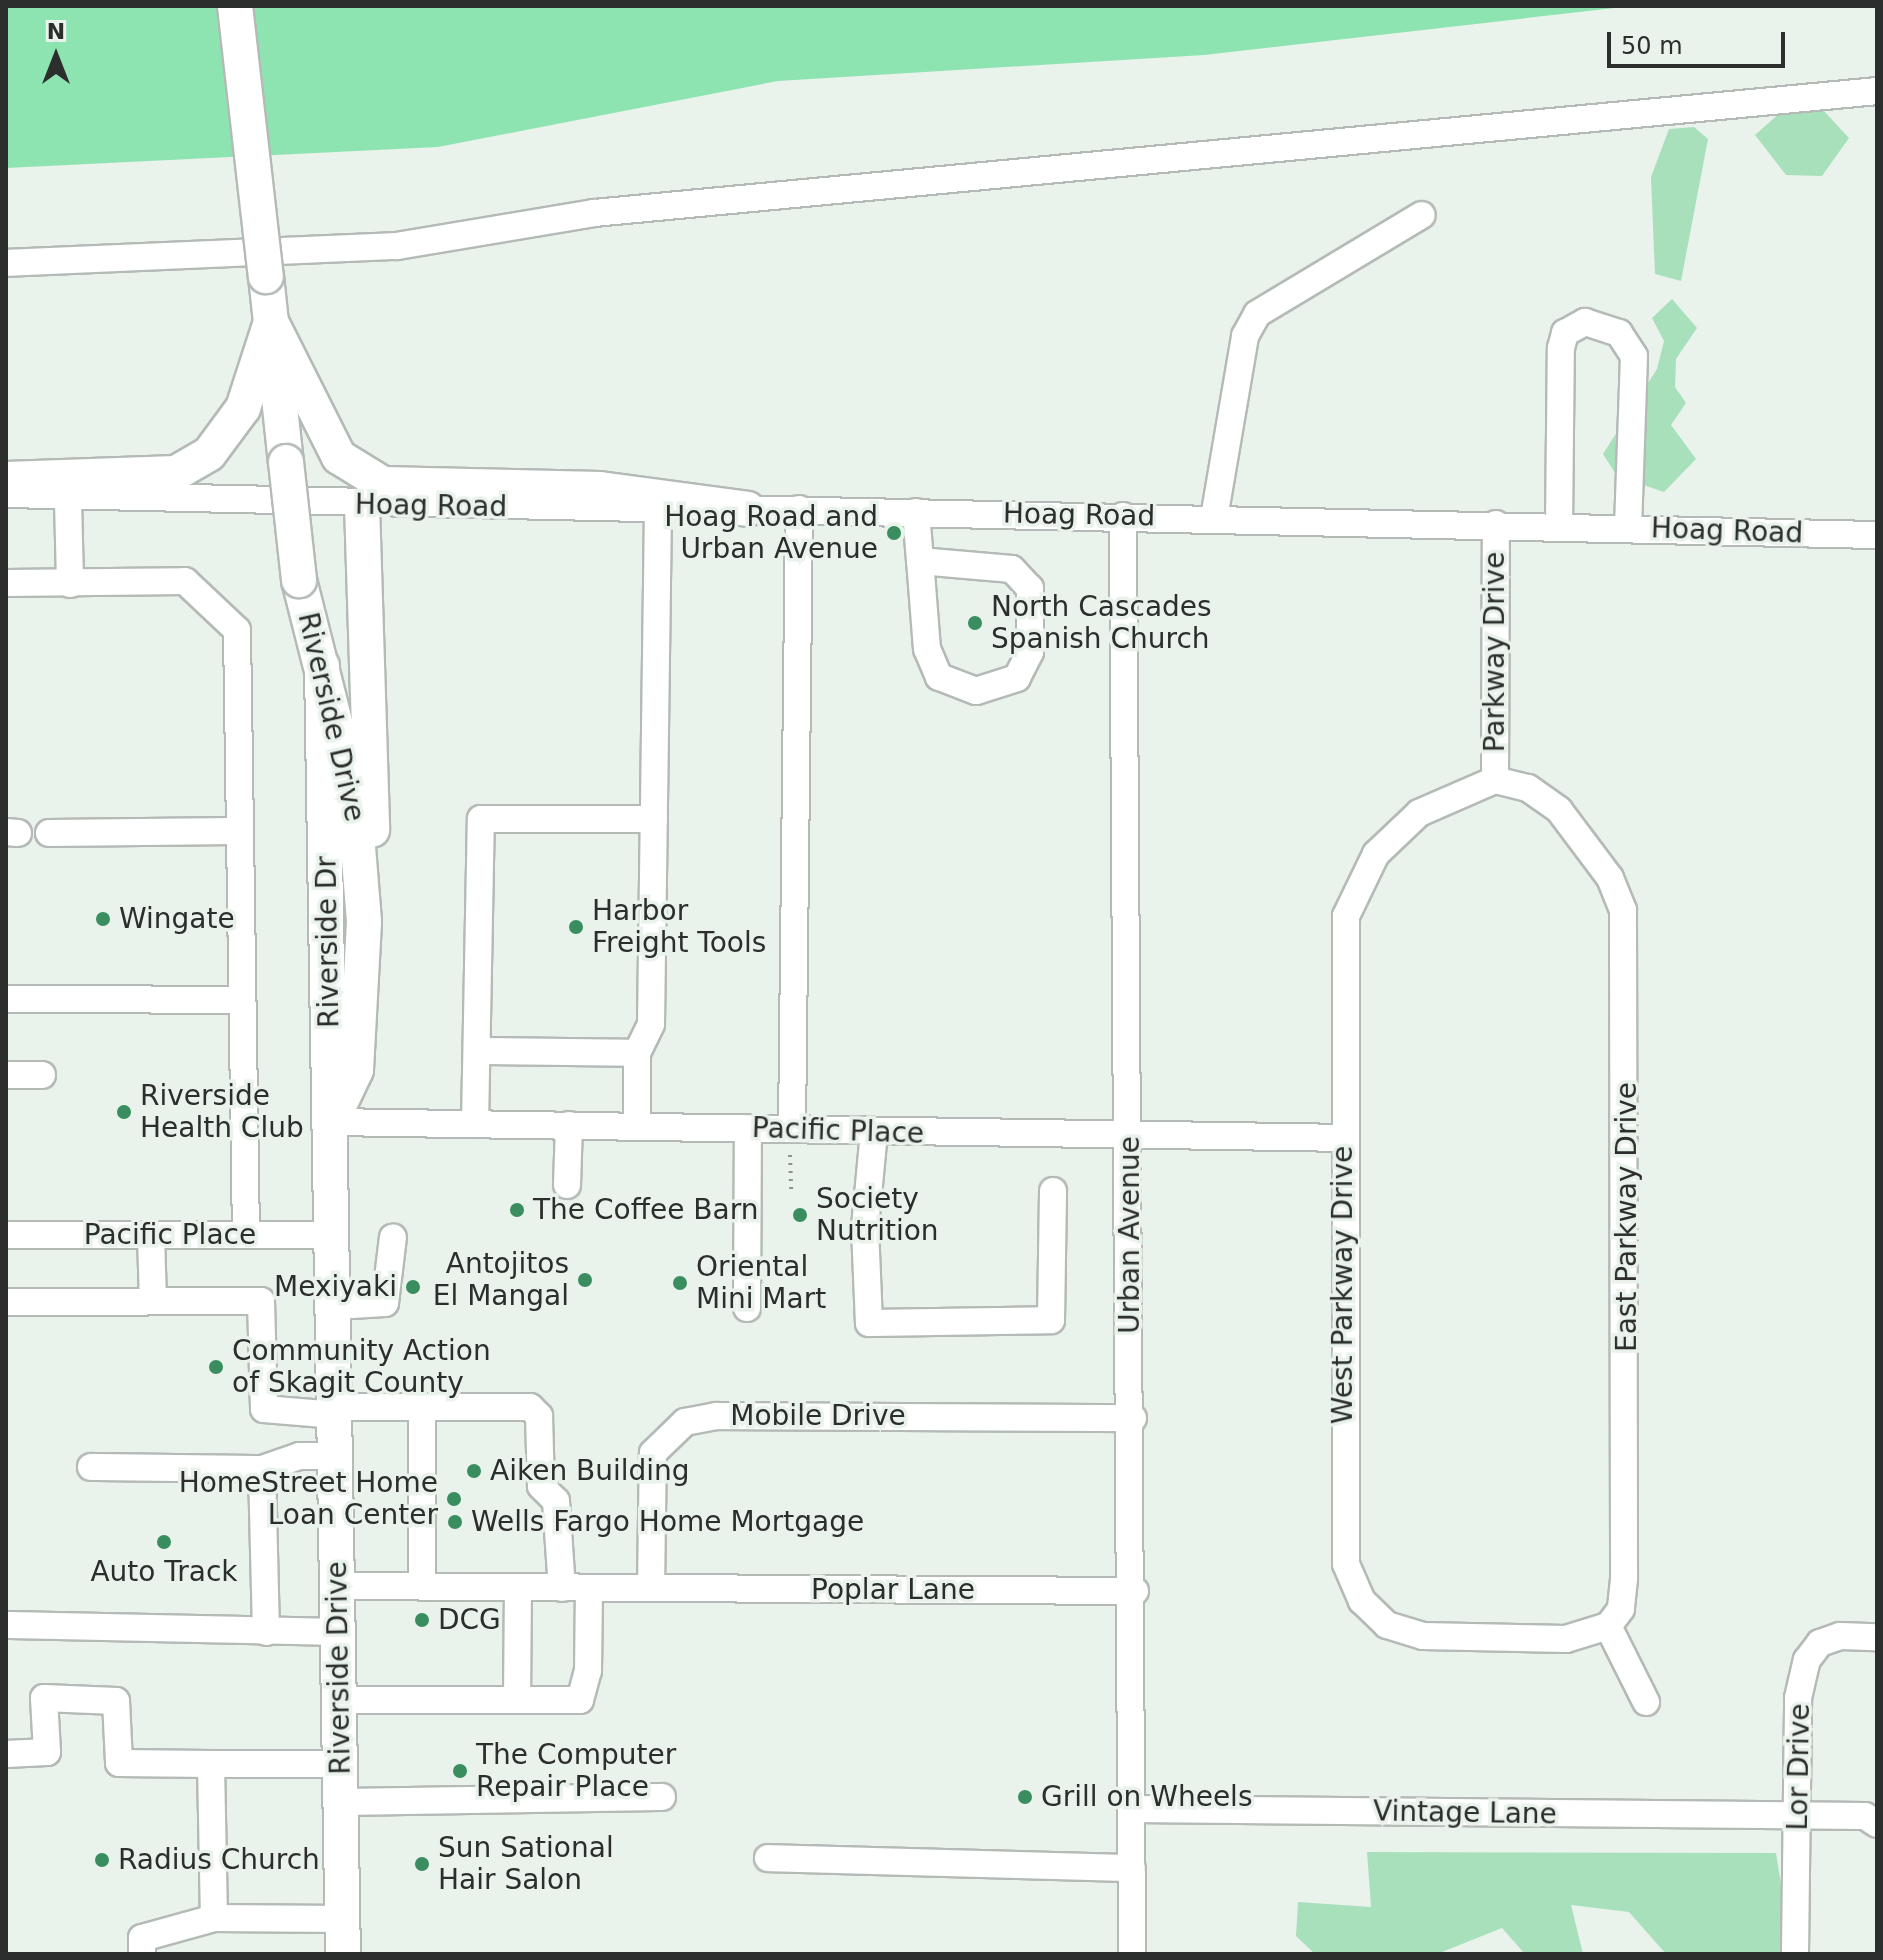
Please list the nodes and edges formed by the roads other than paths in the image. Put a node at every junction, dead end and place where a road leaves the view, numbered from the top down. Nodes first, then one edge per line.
1 (235, 6) edge
2 (1877, 91) edge
3 (1422, 215) dead end
4 (6, 263) edge
5 (271, 322) junction
6 (12, 494) edge
7 (68, 500) junction
8 (362, 505) junction
9 (658, 508) junction
10 (748, 509) junction
11 (799, 509) junction
12 (916, 512) junction
13 (1123, 516) junction
14 (1214, 518) junction
15 (1496, 524) junction
16 (1559, 526) junction
17 (1628, 528) junction
18 (1877, 535) edge
19 (920, 561) junction
20 (6, 583) edge
21 (70, 584) junction
22 (322, 666) junction
23 (1495, 780) junction
24 (654, 819) junction
25 (235, 831) junction
26 (49, 833) dead end
27 (364, 922) junction
28 (6, 999) edge
29 (241, 1000) junction
30 (477, 1051) junction
31 (637, 1053) junction
32 (6, 1075) edge
33 (42, 1075) dead end
34 (331, 1122) junction
35 (475, 1124) junction
36 (569, 1125) junction
37 (637, 1127) junction
38 (748, 1128) junction
39 (874, 1132) junction
40 (1130, 1138) junction
41 (1344, 1138) junction
42 (791, 1142) junction
43 (567, 1185) dead end
44 (1053, 1191) dead end
45 (6, 1235) edge
46 (151, 1235) junction
47 (246, 1235) junction
48 (333, 1235) junction
49 (393, 1237) dead end
50 (153, 1301) junction
51 (6, 1302) edge
52 (335, 1306) junction
53 (747, 1308) dead end
54 (422, 1407) junction
55 (336, 1411) junction
56 (1133, 1418) junction
57 (337, 1456) junction
58 (91, 1467) dead end
59 (262, 1469) junction
60 (338, 1586) junction
61 (422, 1586) junction
62 (518, 1587) junction
63 (562, 1588) junction
64 (589, 1588) junction
65 (651, 1588) junction
66 (1135, 1591) junction
67 (6, 1625) edge
68 (1608, 1626) junction
69 (266, 1632) junction
70 (339, 1632) junction
71 (1877, 1637) edge
72 (340, 1700) junction
73 (517, 1700) junction
74 (1646, 1702) dead end
75 (6, 1754) edge
76 (211, 1764) junction
77 (340, 1764) junction
78 (662, 1797) dead end
79 (341, 1802) junction
80 (1133, 1809) junction
81 (1797, 1818) junction
82 (1873, 1818) edge
83 (768, 1858) dead end
84 (1132, 1868) junction
85 (214, 1918) junction
86 (342, 1919) junction
87 (142, 1954) edge
88 (343, 1954) edge
89 (1132, 1954) edge
90 (1795, 1954) edge

1 - 5 main road, Riverside Drive, bridge
2 - 4 street
3 - 14 street
5 - 6 main road
5 - 10 main road
5 - 22 main road, Riverside Drive, bridge
6 - 7 street, Hoag Road
7 - 8 street, Hoag Road
7 - 21 street
8 - 9 street, Hoag Road
8 - 27 main road
9 - 10 street, Hoag Road
9 - 24 street
10 - 11 street, Hoag Road
11 - 12 street, Hoag Road
11 - 42 street
12 - 13 street, Hoag Road
12 - 19 street
13 - 14 street, Hoag Road
13 - 40 street, Urban Avenue
14 - 15 street, Hoag Road
15 - 16 street, Hoag Road
15 - 23 street, Parkway Drive
16 - 17 street, Hoag Road
16 - 17 street
17 - 18 street, Hoag Road
19 - 19 street
20 - 21 street
21 - 25 street
22 - 27 main road, Riverside Drive
22 - 34 main road, Riverside Dr
23 - 41 street, West Parkway Drive
23 - 68 street, East Parkway Drive
24 - 30 street
24 - 31 street
25 - 26 street
25 - 29 street
27 - 34 main road, Riverside Drive
28 - 29 street
29 - 47 street
30 - 31 street
30 - 35 street
31 - 37 street
32 - 33 street
34 - 35 street, Pacific Place
34 - 48 main road, Riverside Drive
35 - 36 street, Pacific Place
36 - 37 street, Pacific Place
36 - 43 street
37 - 38 street, Pacific Place
38 - 42 street, Pacific Place
38 - 53 street
39 - 40 street, Pacific Place
39 - 42 street, Pacific Place
39 - 44 street
40 - 41 street, Pacific Place
40 - 56 street, Urban Avenue
41 - 68 street, West Parkway Drive
45 - 46 street, Pacific Place
46 - 47 street, Pacific Place
46 - 50 street
47 - 48 street, Pacific Place
48 - 52 main road, Riverside Drive
49 - 52 street
50 - 51 street
50 - 55 street
52 - 55 main road, Riverside Drive
54 - 55 street
54 - 61 street
54 - 63 street
55 - 57 main road, Riverside Drive
56 - 65 street, Mobile Drive
56 - 66 street, Urban Avenue
57 - 59 street
57 - 60 main road, Riverside Drive
58 - 59 street
59 - 69 street
60 - 61 street, Poplar Lane
60 - 70 main road, Riverside Drive
61 - 62 street, Poplar Lane
62 - 63 street, Poplar Lane
62 - 73 street
63 - 64 street, Poplar Lane
64 - 65 street, Poplar Lane
64 - 73 street
65 - 66 street, Poplar Lane
66 - 80 street, Urban Avenue
67 - 69 street
68 - 74 street
69 - 70 street
70 - 72 main road, Riverside Drive
71 - 81 street, Lor Drive
72 - 73 street
72 - 77 main road, Riverside Drive
75 - 76 street
76 - 77 street
76 - 85 street
77 - 79 main road, Riverside Drive
78 - 79 street
79 - 86 main road, Riverside Drive
80 - 81 street, Vintage Lane
80 - 84 street, Urban Avenue
81 - 82 street, Vintage Lane
81 - 90 street, Lor Drive
83 - 84 street
84 - 89 street, Urban Avenue
85 - 86 street
85 - 87 street
86 - 88 main road, Riverside Drive

